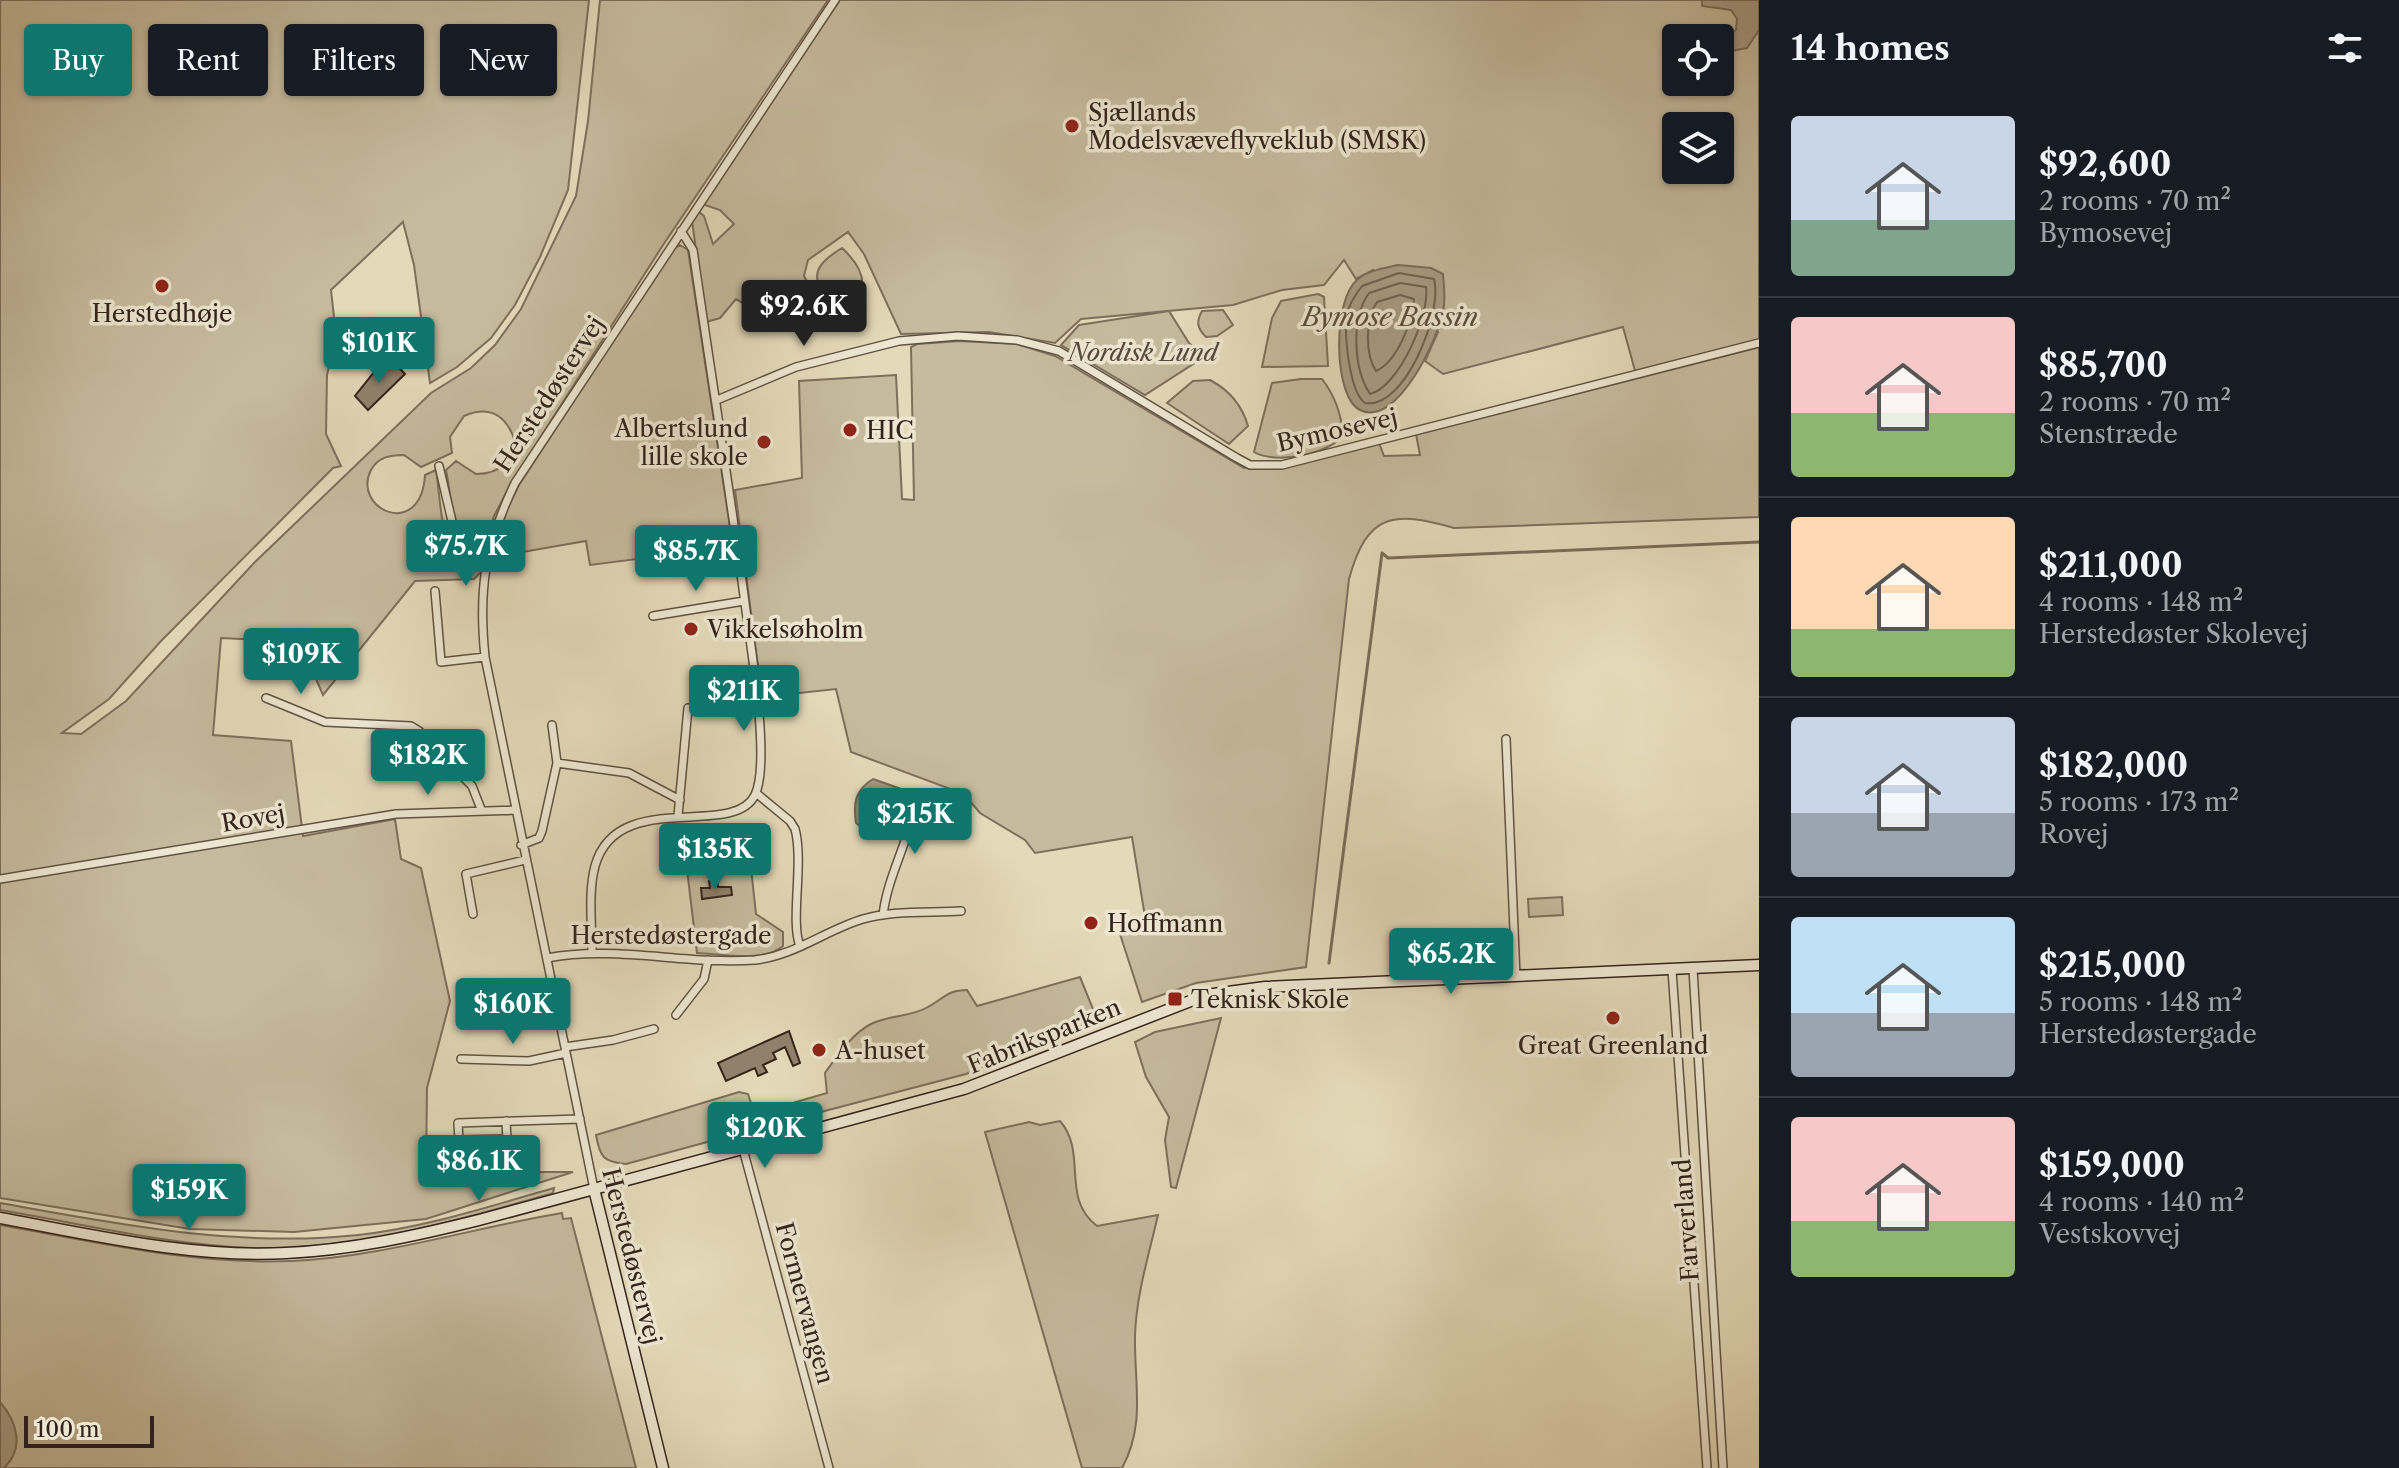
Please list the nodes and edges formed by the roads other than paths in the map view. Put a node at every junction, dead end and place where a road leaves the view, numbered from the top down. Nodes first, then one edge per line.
1 (835, 0) edge
2 (681, 231) junction
3 (1759, 343) edge
4 (717, 400) junction
5 (439, 466) dead end
6 (484, 568) junction
7 (435, 591) dead end
8 (744, 601) junction
9 (653, 616) dead end
10 (485, 657) junction
11 (266, 698) dead end
12 (688, 708) dead end
13 (552, 725) dead end
14 (1506, 739) dead end
15 (557, 763) junction
16 (756, 793) junction
17 (916, 793) dead end
18 (680, 800) junction
19 (481, 809) junction
20 (515, 810) junction
21 (678, 816) junction
22 (521, 845) junction
23 (525, 860) junction
24 (0, 879) edge
25 (961, 911) dead end
26 (473, 914) dead end
27 (883, 915) junction
28 (800, 946) junction
29 (592, 951) junction
30 (547, 958) junction
31 (708, 960) junction
32 (1759, 965) edge
33 (1693, 969) junction
34 (1672, 970) junction
35 (1516, 977) junction
36 (676, 1015) dead end
37 (654, 1029) dead end
38 (566, 1050) junction
39 (461, 1059) dead end
40 (1700, 1108) junction
41 (1682, 1109) junction
42 (580, 1119) junction
43 (506, 1121) junction
44 (507, 1139) junction
45 (743, 1149) junction
46 (508, 1158) dead end
47 (594, 1189) junction
48 (0, 1218) edge
49 (1708, 1249) junction
50 (1692, 1251) junction
51 (1710, 1280) junction
52 (1695, 1281) junction
53 (1716, 1356) junction
54 (1699, 1357) junction
55 (663, 1468) edge
56 (829, 1468) edge
57 (1707, 1468) edge
58 (1723, 1468) edge

1 - 2 street, Herstedøstervej
2 - 4 street
2 - 6 street, Herstedøstervej
3 - 4 street, Bymosevej
4 - 8 street
5 - 6 street
6 - 10 street, Herstedøstervej
7 - 10 street
8 - 9 street
8 - 16 street
10 - 20 street, Herstedøstervej
11 - 19 street
12 - 18 street
13 - 15 street
14 - 35 street
15 - 18 street
15 - 22 street
16 - 21 street
16 - 28 street
17 - 27 street
18 - 21 street
19 - 20 street, Rovej
19 - 24 street, Rovej
20 - 22 street, Herstedøstervej
21 - 29 street
22 - 23 street, Herstedøstervej
23 - 26 street
23 - 30 street, Herstedøstervej
25 - 27 street, Herstedøstergade
27 - 28 street, Herstedøstergade
28 - 31 street, Herstedøstergade
29 - 30 street, Herstedøstergade
29 - 31 street, Herstedøstergade
30 - 38 street, Herstedøstervej
31 - 36 street
32 - 33 street, Fabriksparken
33 - 34 street, Fabriksparken
33 - 40 street, Farverland
34 - 35 street, Fabriksparken
34 - 41 street, Farverland
35 - 45 street, Fabriksparken
37 - 38 street
38 - 39 street
38 - 42 street, Herstedøstervej
40 - 41 street
40 - 49 street, Farverland
41 - 50 street, Farverland
42 - 43 street
42 - 47 street, Herstedøstervej
43 - 44 street
43 - 44 street
44 - 46 street
45 - 47 street, Fabriksparken
45 - 56 street, Formervangen
47 - 48 street, Fabriksparken
47 - 55 street, Herstedøstervej
49 - 50 street
49 - 51 street, Farverland
50 - 52 street, Farverland
51 - 52 street
51 - 53 street, Farverland
52 - 54 street, Farverland
53 - 54 street
53 - 58 street, Farverland
54 - 57 street, Farverland

